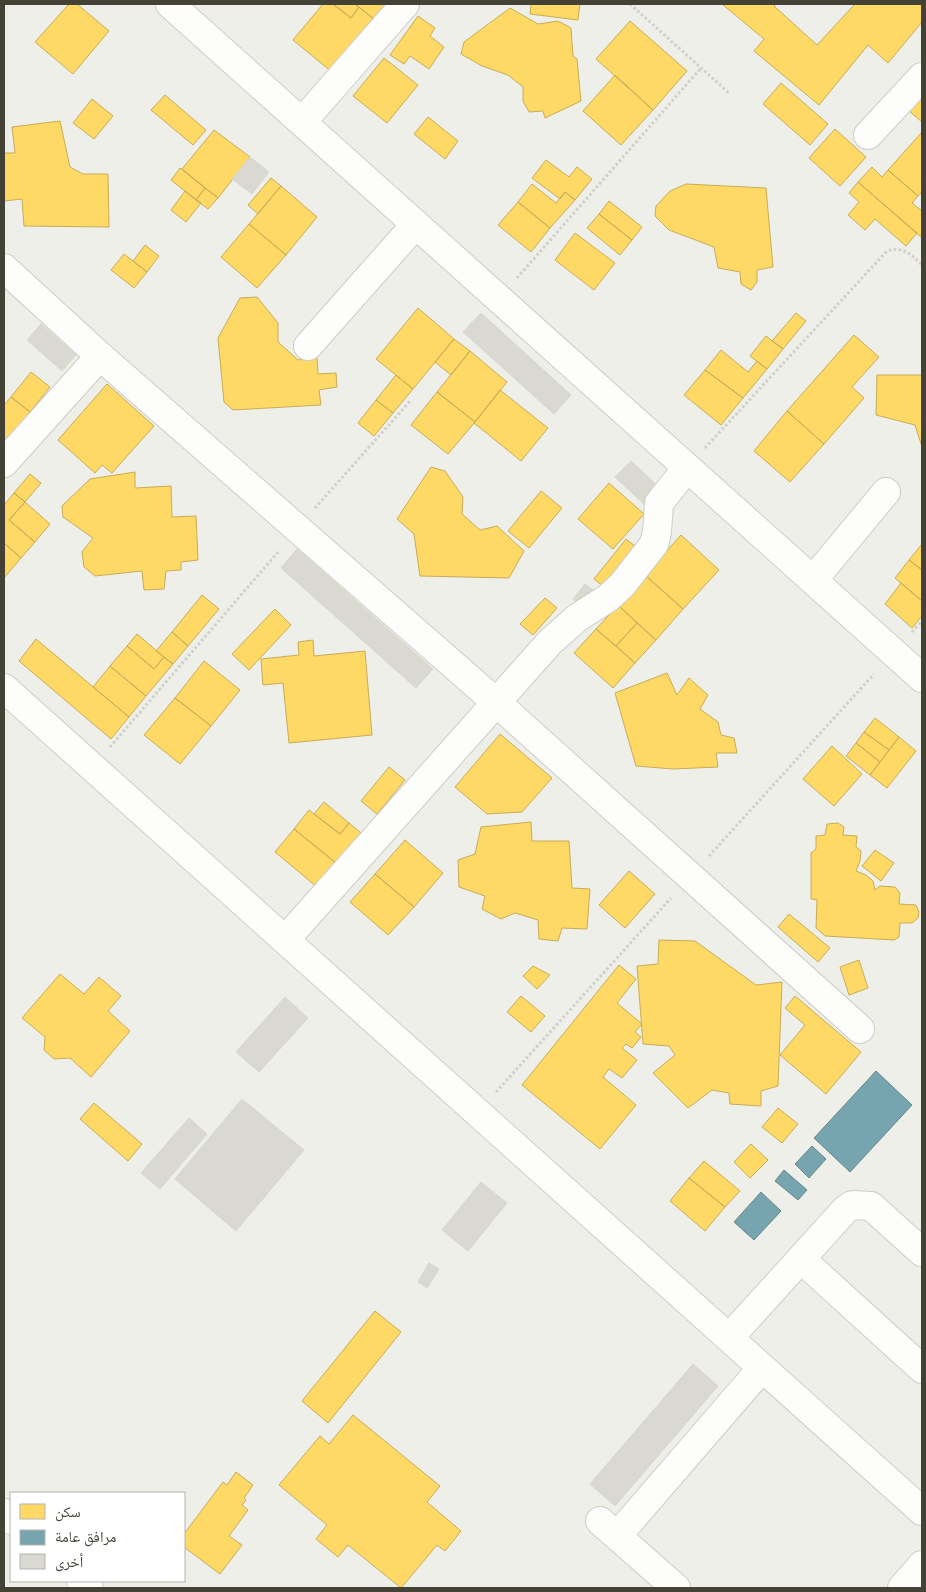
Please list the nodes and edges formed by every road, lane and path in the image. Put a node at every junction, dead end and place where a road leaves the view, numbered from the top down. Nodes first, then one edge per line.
1 (170, 4) edge
2 (405, 4) edge
3 (630, 4) edge
4 (701, 68) junction
5 (922, 77) edge
6 (730, 94) dead end
7 (302, 122) junction
8 (868, 135) dead end
9 (416, 224) junction
10 (922, 265) edge
11 (4, 268) edge
12 (498, 298) junction
13 (308, 346) dead end
14 (100, 356) junction
15 (411, 400) dead end
16 (4, 463) edge
17 (687, 468) junction
18 (886, 492) dead end
19 (298, 528) junction
20 (813, 580) junction
21 (922, 678) edge
22 (4, 688) edge
23 (497, 703) junction
24 (93, 768) junction
25 (285, 940) junction
26 (860, 1029) dead end
27 (922, 1252) edge
28 (802, 1259) junction
29 (729, 1338) junction
30 (762, 1368) junction
31 (922, 1368) edge
32 (922, 1511) edge
33 (922, 1565) edge
34 (676, 1588) edge
35 (902, 1588) edge

1 - 7 street
2 - 7 street
3 - 4 path
4 - 6 path
4 - 12 path
5 - 8 street
7 - 9 street
9 - 12 street
9 - 13 street
10 - 17 path
11 - 14 street
12 - 17 street
14 - 16 street
14 - 19 street
15 - 19 path
17 - 20 street
17 - 23 street
18 - 20 street
19 - 23 street
19 - 24 path
20 - 21 street
22 - 24 street
23 - 25 street
23 - 26 street
24 - 25 street
25 - 29 street
27 - 28 street
28 - 29 street
28 - 31 street
29 - 30 street
30 - 32 street
30 - 34 street
33 - 35 street

